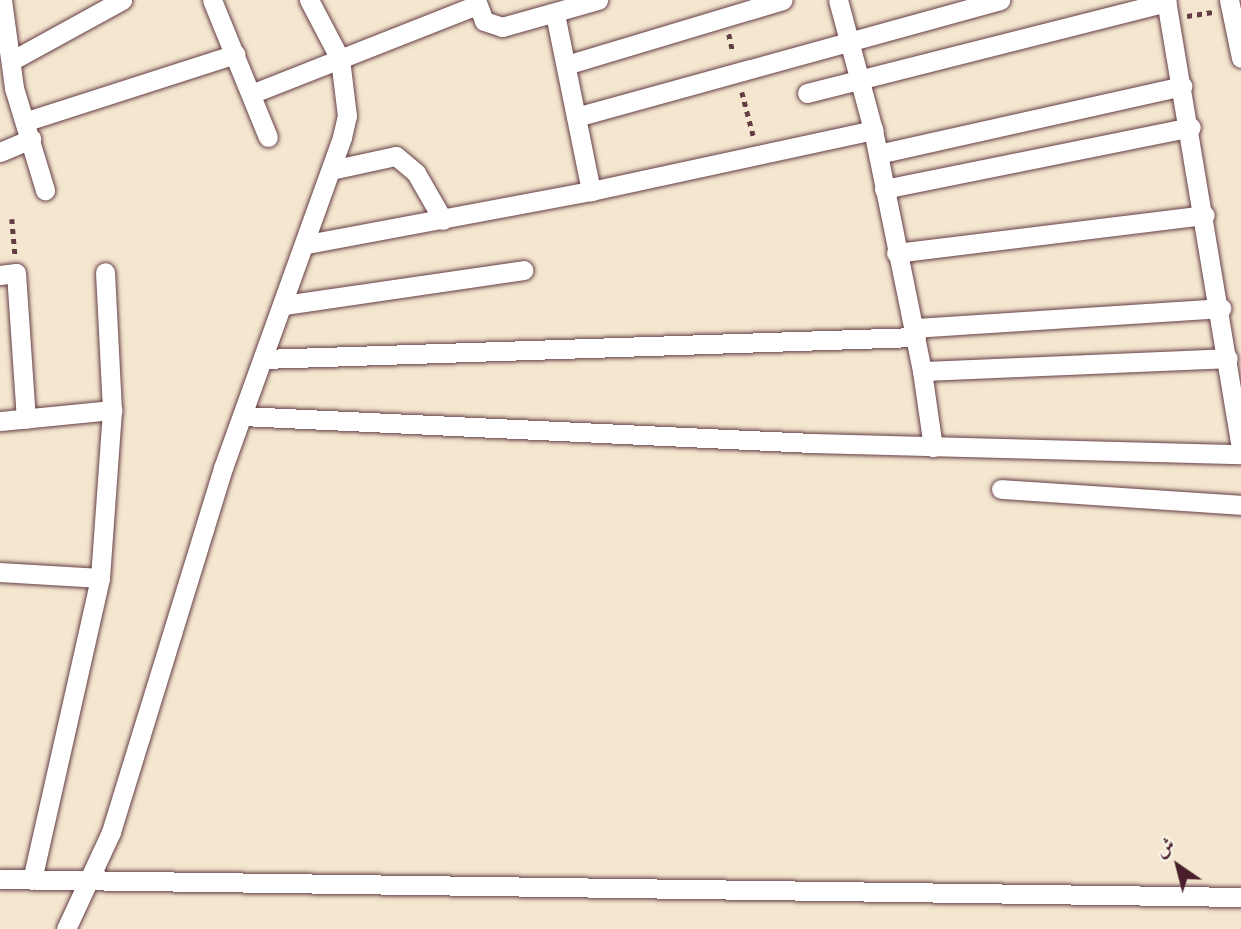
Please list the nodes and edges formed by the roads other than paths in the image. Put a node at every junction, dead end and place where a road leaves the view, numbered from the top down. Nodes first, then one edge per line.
1 (2, 0) edge
2 (122, 0) edge
3 (212, 0) edge
4 (309, 0) edge
5 (597, 0) edge
6 (782, 0) edge
7 (838, 0) edge
8 (1000, 0) edge
9 (1166, 1) edge
10 (477, 3) edge
11 (1226, 5) edge
12 (555, 13) junction
13 (850, 39) junction
14 (236, 54) junction
15 (1241, 58) edge
16 (340, 59) junction
17 (10, 61) junction
18 (566, 65) junction
19 (861, 81) junction
20 (1184, 86) junction
21 (7, 89) edge
22 (251, 93) junction
23 (807, 93) dead end
24 (576, 117) junction
25 (1191, 127) junction
26 (29, 130) junction
27 (873, 130) junction
28 (268, 137) dead end
29 (0, 152) edge
30 (878, 154) junction
31 (331, 170) junction
32 (884, 189) junction
33 (45, 190) dead end
34 (591, 191) junction
35 (1205, 215) junction
36 (443, 220) junction
37 (307, 244) junction
38 (896, 253) junction
39 (523, 270) dead end
40 (106, 272) dead end
41 (8, 274) edge
42 (284, 305) junction
43 (1221, 308) junction
44 (915, 333) junction
45 (1228, 358) junction
46 (263, 359) junction
47 (922, 371) junction
48 (112, 410) junction
49 (242, 416) junction
50 (26, 419) junction
51 (0, 421) edge
52 (933, 447) junction
53 (1241, 449) edge
54 (1241, 454) edge
55 (1001, 489) dead end
56 (1241, 505) edge
57 (0, 572) edge
58 (100, 578) junction
59 (0, 879) edge
60 (32, 880) junction
61 (85, 881) junction
62 (1241, 897) edge
63 (66, 929) edge

1 - 17 street
2 - 17 street
3 - 14 street
4 - 16 street
5 - 12 street
6 - 18 street
7 - 13 street
8 - 13 street
9 - 19 street
9 - 20 street
10 - 12 street
10 - 16 street
11 - 15 street
12 - 18 street
13 - 19 street
13 - 24 street
14 - 22 street
14 - 26 street
16 - 22 street
16 - 31 street
17 - 21 street
18 - 24 street
19 - 23 street
19 - 27 street
20 - 25 street
20 - 30 street
21 - 26 street
22 - 28 street
24 - 34 street
25 - 32 street
25 - 35 street
26 - 29 street
26 - 33 street
27 - 30 street
27 - 34 street
30 - 32 street
31 - 36 street
31 - 37 street
32 - 38 street
34 - 36 street
35 - 38 street
35 - 43 street
36 - 37 street
37 - 42 street
38 - 44 street
39 - 42 street
40 - 48 street
41 - 50 street
42 - 46 street
43 - 44 street
43 - 45 street
44 - 46 street
44 - 47 street
45 - 47 street
45 - 53 street
46 - 49 street
47 - 52 street
48 - 50 street
48 - 58 street
49 - 52 street
49 - 61 street
50 - 51 street
52 - 54 street
55 - 56 street
57 - 58 street
58 - 60 street
59 - 60 street
60 - 61 street
61 - 62 street
61 - 63 street

